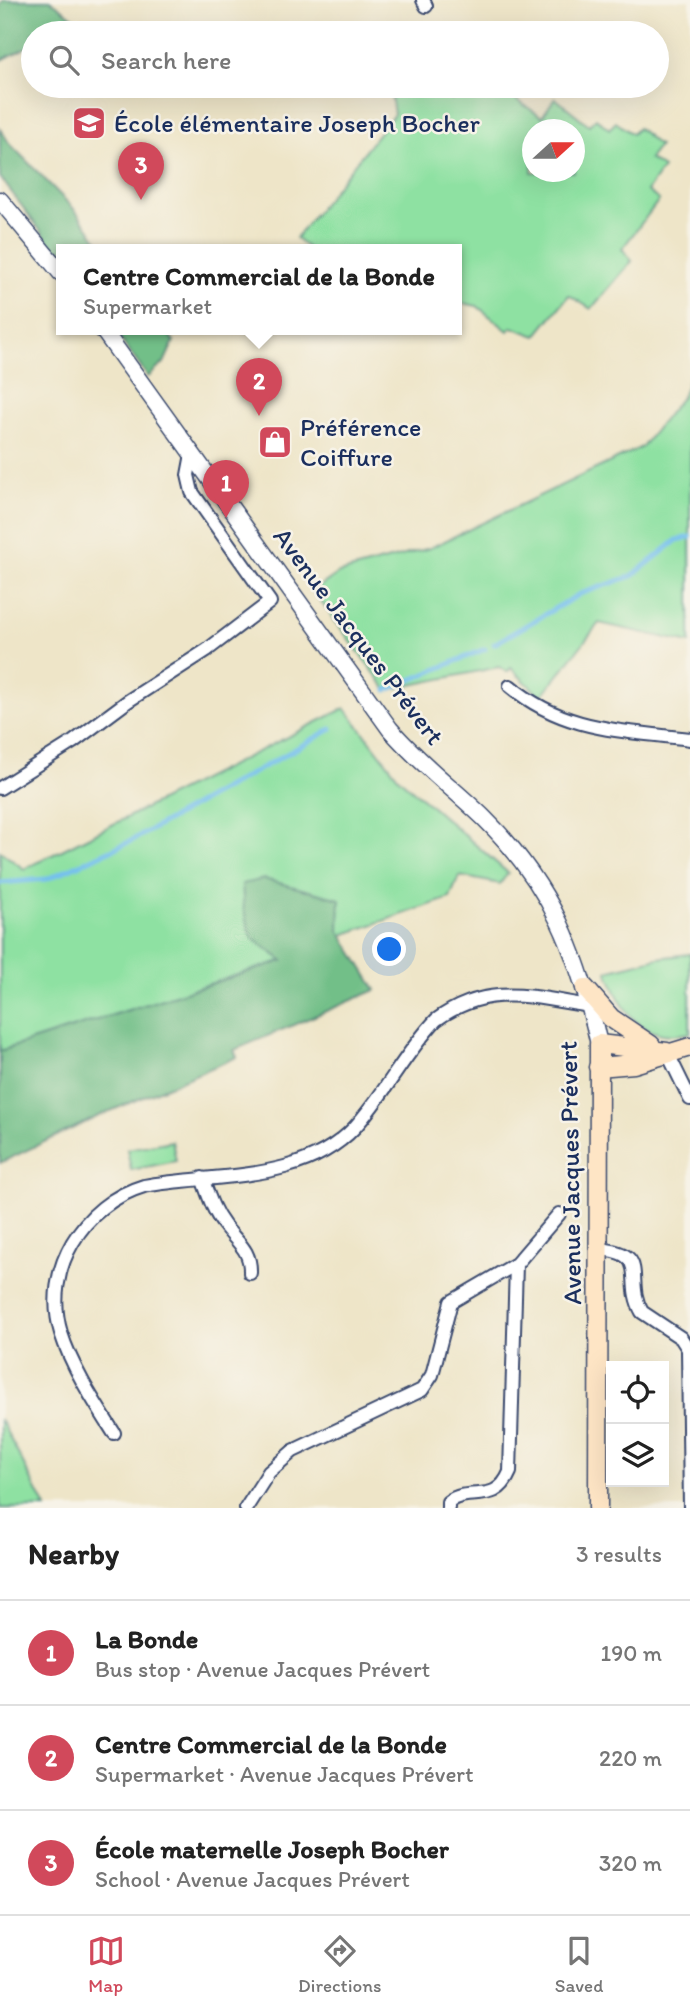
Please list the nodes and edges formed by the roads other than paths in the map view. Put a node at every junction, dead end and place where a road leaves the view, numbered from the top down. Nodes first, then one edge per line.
1 (0, 200) edge
2 (56, 267) edge
3 (107, 335) edge
4 (192, 454) junction
5 (510, 686) dead end
6 (690, 739) edge
7 (0, 788) edge
8 (585, 988) junction
9 (590, 1006) junction
10 (598, 1044) junction
11 (690, 1047) edge
12 (667, 1052) junction
13 (598, 1067) junction
14 (690, 1099) edge
15 (202, 1178) junction
16 (559, 1214) dead end
17 (598, 1249) junction
18 (516, 1264) junction
19 (250, 1273) dead end
20 (114, 1433) dead end
21 (689, 1433) edge
22 (246, 1508) edge
23 (448, 1508) edge
24 (598, 1508) edge
25 (690, 1508) edge

1 - 2 street
3 - 4 street, Avenue Jacques Prévert
4 - 7 street
4 - 8 street, Avenue Jacques Prévert
5 - 6 street
8 - 9 street, Avenue Jacques Prévert
8 - 12 main road
9 - 10 street, Avenue Jacques Prévert
9 - 15 street
10 - 12 main road
10 - 13 main road, Avenue Jacques Prévert
11 - 12 main road
12 - 13 main road
12 - 14 street
13 - 17 main road, Avenue Jacques Prévert
15 - 19 street
15 - 20 street
16 - 18 street
17 - 21 street
17 - 24 main road, Avenue Jacques Prévert
18 - 22 street
18 - 23 street
21 - 25 street

